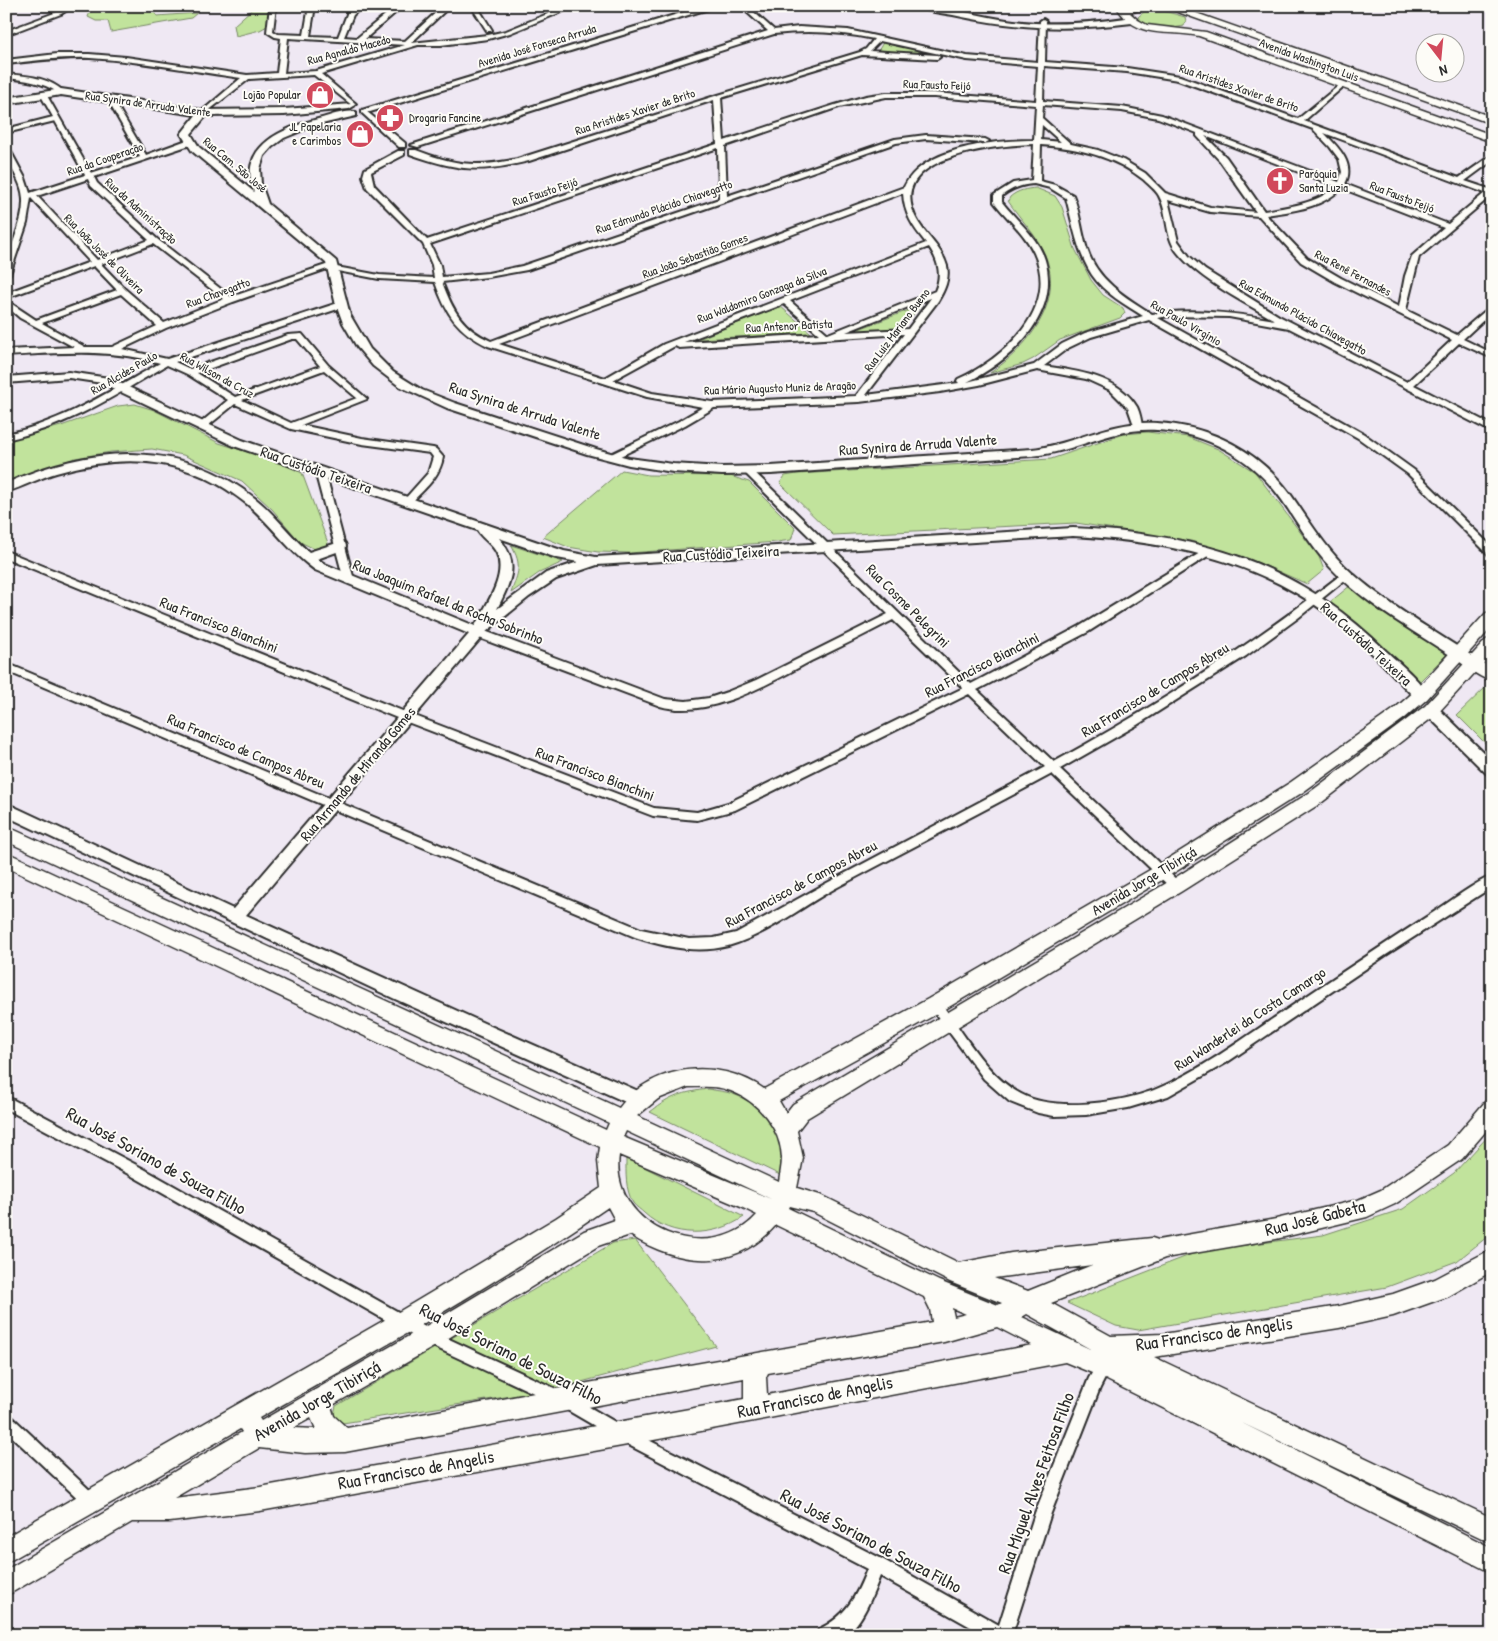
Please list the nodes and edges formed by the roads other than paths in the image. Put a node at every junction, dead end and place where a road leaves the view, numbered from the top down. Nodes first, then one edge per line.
1 (70, 6) edge
2 (273, 6) edge
3 (312, 6) edge
4 (350, 6) edge
5 (360, 6) edge
6 (400, 6) edge
7 (447, 6) edge
8 (474, 6) edge
9 (573, 6) edge
10 (693, 6) edge
11 (714, 6) edge
12 (743, 6) edge
13 (920, 6) edge
14 (947, 6) edge
15 (1144, 6) edge
16 (1166, 6) edge
17 (561, 8) edge
18 (1124, 8) edge
19 (1175, 8) edge
20 (350, 14) junction
21 (1198, 18) junction
22 (1132, 20) junction
23 (1043, 24) junction
24 (489, 30) dead end
25 (1184, 30) junction
26 (772, 32) junction
27 (6, 33) edge
28 (284, 36) junction
29 (308, 37) junction
30 (879, 38) junction
31 (340, 39) junction
32 (360, 40) junction
33 (407, 43) junction
34 (418, 43) junction
35 (862, 53) junction
36 (967, 58) junction
37 (6, 62) edge
38 (1041, 64) junction
39 (1349, 72) junction
40 (316, 73) junction
41 (6, 76) edge
42 (280, 76) junction
43 (247, 77) junction
44 (1337, 84) junction
45 (61, 92) junction
46 (43, 94) junction
47 (716, 97) junction
48 (110, 99) junction
49 (6, 101) edge
50 (1041, 102) junction
51 (357, 109) junction
52 (203, 113) junction
53 (58, 118) junction
54 (1039, 119) junction
55 (1300, 121) junction
56 (1492, 121) edge
57 (1308, 124) junction
58 (1195, 130) junction
59 (6, 131) edge
60 (1492, 138) edge
61 (1354, 141) junction
62 (190, 142) junction
63 (999, 142) junction
64 (1037, 142) junction
65 (721, 145) junction
66 (1068, 146) junction
67 (401, 149) junction
68 (414, 149) junction
69 (6, 150) edge
70 (1247, 150) junction
71 (1339, 152) junction
72 (1492, 157) edge
73 (144, 158) junction
74 (1223, 159) junction
75 (89, 176) junction
76 (255, 181) junction
77 (1036, 181) junction
78 (1460, 181) junction
79 (238, 185) junction
80 (1342, 186) junction
81 (907, 189) junction
82 (1491, 193) edge
83 (1163, 195) junction
84 (30, 196) junction
85 (723, 199) junction
86 (265, 207) junction
87 (1261, 214) junction
88 (1449, 227) junction
89 (154, 241) junction
90 (426, 243) junction
91 (931, 244) junction
92 (96, 262) junction
93 (334, 267) junction
94 (6, 274) edge
95 (438, 281) junction
96 (122, 291) junction
97 (940, 292) junction
98 (6, 296) edge
99 (230, 300) junction
100 (784, 300) junction
101 (6, 302) edge
102 (1250, 302) junction
103 (341, 305) junction
104 (1492, 308) edge
105 (1402, 311) junction
106 (1229, 315) junction
107 (1149, 317) junction
108 (35, 323) junction
109 (163, 326) junction
110 (1292, 326) junction
111 (912, 331) junction
112 (827, 337) junction
113 (1458, 339) junction
114 (491, 344) junction
115 (667, 346) junction
116 (84, 349) junction
117 (113, 350) junction
118 (6, 353) edge
119 (1492, 356) edge
120 (167, 362) junction
121 (325, 367) junction
122 (1036, 367) junction
123 (190, 372) junction
124 (6, 380) edge
125 (608, 380) junction
126 (1409, 385) junction
127 (121, 388) junction
128 (940, 389) junction
129 (859, 398) junction
130 (234, 400) junction
131 (712, 405) junction
132 (291, 426) junction
133 (1138, 426) junction
134 (201, 427) junction
135 (1492, 429) edge
136 (6, 436) edge
137 (612, 457) junction
138 (320, 471) junction
139 (748, 471) junction
140 (6, 488) edge
141 (408, 501) junction
142 (475, 524) junction
143 (340, 546) junction
144 (829, 548) junction
145 (1208, 552) junction
146 (1492, 553) edge
147 (6, 554) edge
148 (306, 558) junction
149 (596, 561) junction
150 (1346, 575) junction
151 (349, 580) junction
152 (1317, 600) junction
153 (894, 615) junction
154 (1492, 616) edge
155 (479, 631) junction
156 (1492, 644) edge
157 (1458, 653) junction
158 (1474, 664) junction
159 (6, 667) edge
160 (1492, 676) edge
161 (970, 689) junction
162 (1426, 702) junction
163 (406, 717) junction
164 (1054, 768) junction
165 (1492, 770) edge
166 (333, 804) junction
167 (6, 809) edge
168 (6, 833) edge
169 (6, 859) edge
170 (1161, 872) junction
171 (1492, 881) edge
172 (1176, 886) junction
173 (235, 918) junction
174 (935, 1005) junction
175 (949, 1021) junction
176 (763, 1099) junction
177 (639, 1100) junction
178 (6, 1102) edge
179 (1492, 1109) edge
180 (623, 1119) junction
181 (786, 1130) junction
182 (611, 1142) junction
183 (612, 1192) junction
184 (786, 1195) junction
185 (774, 1214) junction
186 (632, 1224) junction
187 (1165, 1248) junction
188 (1492, 1259) edge
189 (958, 1274) junction
190 (932, 1289) junction
191 (1027, 1302) junction
192 (998, 1316) junction
193 (403, 1322) junction
194 (944, 1331) junction
195 (429, 1336) junction
196 (1066, 1351) junction
197 (1109, 1354) junction
198 (761, 1364) junction
199 (562, 1399) junction
200 (319, 1400) junction
201 (756, 1408) junction
202 (244, 1414) junction
203 (6, 1421) edge
204 (622, 1434) junction
205 (257, 1436) junction
206 (345, 1440) junction
207 (91, 1501) junction
208 (128, 1510) junction
209 (1492, 1530) edge
210 (6, 1550) edge
211 (1492, 1561) edge
212 (876, 1565) junction
213 (6, 1584) edge
214 (825, 1635) edge
215 (1003, 1635) edge

1 - 27 street
2 - 28 street
3 - 29 street
4 - 20 street
5 - 20 street
6 - 32 street
7 - 33 street
8 - 24 street
9 - 17 street, Rua Agnaldo Macedo
10 - 51 street, Avenida José Fonseca Arruda
11 - 51 street, Avenida José Fonseca Arruda
12 - 26 street
13 - 23 street
14 - 23 street
15 - 18 main road
16 - 19 main road, Avenida Washington Luis
17 - 34 street, Rua Agnaldo Macedo
18 - 22 main road, Avenida Washington Luis
18 - 23 street
19 - 21 main road, Avenida Washington Luis
20 - 31 street
21 - 25 main road
21 - 39 main road, Avenida Washington Luis
22 - 23 street
22 - 25 main road, Avenida Washington Luis
23 - 38 street
25 - 44 main road, Avenida Washington Luis
26 - 30 street
26 - 68 street
28 - 29 street
28 - 42 street
29 - 31 street
30 - 35 street, Rua Aristides Xavier de Brito
30 - 36 street, Rua Aristides Xavier de Brito
31 - 32 street
32 - 33 street
33 - 34 street
34 - 40 street, Rua Agnaldo Macedo
35 - 36 street, Rua Aristides Xavier de Brito
35 - 47 street, Rua Aristides Xavier de Brito
36 - 38 street, Rua Aristides Xavier de Brito
37 - 43 street, Rua Agnaldo Macedo
38 - 50 street
38 - 55 street, Rua Aristides Xavier de Brito
39 - 44 main road
39 - 56 main road, Avenida Washington Luis
40 - 42 street, Rua Agnaldo Macedo
40 - 51 street
41 - 45 street
42 - 43 street, Rua Agnaldo Macedo
43 - 52 street, Rua Cam. São José
44 - 55 street
44 - 60 main road, Avenida Washington Luis
45 - 46 street, Rua Synira de Arruda Valente
45 - 48 street, Rua Synira de Arruda Valente
46 - 49 street, Rua Synira de Arruda Valente
46 - 53 street, Rua da Administração
47 - 65 street
47 - 68 street, Rua Aristides Xavier de Brito
48 - 52 street, Rua Synira de Arruda Valente
48 - 73 street
50 - 54 street
50 - 58 street, Rua Fausto Feijó
50 - 65 street, Rua Fausto Feijó
51 - 52 street, Rua Synira de Arruda Valente
51 - 67 street
51 - 76 street
52 - 62 street, Rua Cam. São José
53 - 59 street
53 - 75 street, Rua da Administração
54 - 64 street
54 - 66 street
55 - 57 street, Rua Aristides Xavier de Brito
57 - 61 street, Rua Aristides Xavier de Brito
57 - 71 street
58 - 70 street, Rua Fausto Feijó
58 - 74 street, Rua Renê Fernandes
61 - 71 street
61 - 78 street, Rua Aristides Xavier de Brito
62 - 73 street, Rua da Cooperação
62 - 79 street, Rua Cam. São José
63 - 64 street
63 - 81 street
63 - 85 street, Rua Edmundo Plácido Chiavegatto
64 - 66 street
64 - 77 street
65 - 85 street
65 - 90 street, Rua Fausto Feijó
66 - 83 street
67 - 68 street
67 - 90 street, Rua Mário Augusto Muniz de Aragão
69 - 84 street
70 - 74 street
70 - 80 street, Rua Fausto Feijó
71 - 80 street
72 - 78 street
73 - 75 street, Rua da Cooperação
74 - 87 street, Rua Renê Fernandes
75 - 84 street, Rua da Cooperação
75 - 89 street, Rua da Administração
76 - 79 street
76 - 86 street
77 - 107 street, Rua Paulo Virgínio
77 - 128 street
78 - 82 street, Rua Aristides Xavier de Brito
79 - 86 street, Rua Cam. São José
80 - 87 street
80 - 88 street, Rua Fausto Feijó
81 - 91 street, Rua Luiz Mariano Bueno
81 - 114 street, Rua João Sebastião Gomes
82 - 88 street
83 - 87 street
83 - 102 street, Rua Edmundo Plácido Chiavegatto
84 - 92 street, Rua João José de Oliveira
84 - 94 street
85 - 95 street, Rua Edmundo Plácido Chiavegatto
86 - 93 street, Rua Cam. São José
87 - 105 street, Rua Renê Fernandes
88 - 105 street
89 - 92 street
89 - 99 street, Rua da Administração
90 - 95 street, Rua Mário Augusto Muniz de Aragão
91 - 97 street, Rua Luiz Mariano Bueno
91 - 100 street, Rua Waldomiro Gonzaga da Silva
92 - 96 street, Rua João José de Oliveira
92 - 98 street
93 - 95 street, Rua Edmundo Plácido Chiavegatto
93 - 99 street, Rua Chavegatto
93 - 103 street, Rua Synira de Arruda Valente
95 - 114 street, Rua Mário Augusto Muniz de Aragão
96 - 108 street
96 - 109 street, Rua João José de Oliveira
97 - 111 street, Rua Luiz Mariano Bueno
97 - 112 street
99 - 109 street, Rua Chavegatto
100 - 112 street
100 - 115 street, Rua Waldomiro Gonzaga da Silva
101 - 108 street
102 - 106 street
102 - 110 street, Rua Edmundo Plácido Chiavegatto
103 - 120 street, Rua Alcides Paulo
103 - 137 street, Rua Synira de Arruda Valente
104 - 113 street
105 - 113 street, Rua Renê Fernandes
106 - 107 street, Rua Mário Augusto Muniz de Aragão
106 - 110 street, Rua Mário Augusto Muniz de Aragão
107 - 122 street, Rua Mário Augusto Muniz de Aragão
107 - 146 street, Rua Paulo Virgínio
108 - 116 street
109 - 117 street, Rua Chavegatto
110 - 126 street, Rua Edmundo Plácido Chiavegatto
111 - 112 street, Rua Antenor Batista
111 - 129 street, Rua Luiz Mariano Bueno
112 - 115 street, Rua Antenor Batista
113 - 119 street, Rua Renê Fernandes
113 - 126 street
114 - 125 street, Rua Mário Augusto Muniz de Aragão
115 - 125 street, Rua Waldomiro Gonzaga da Silva
116 - 117 street, Rua Wilson da Cruz
116 - 118 street, Rua Wilson da Cruz
117 - 120 street, Rua Wilson da Cruz
120 - 123 street, Rua Wilson da Cruz
120 - 127 street, Rua Alcides Paulo
121 - 123 street
121 - 130 street
121 - 132 street
122 - 128 street, Rua Mário Augusto Muniz de Aragão
122 - 133 street
123 - 130 street, Rua Wilson da Cruz
124 - 127 street, Rua Custódio Teixeira
125 - 131 street, Rua Mário Augusto Muniz de Aragão
126 - 135 street, Rua Edmundo Plácido Chiavegatto
127 - 134 street, Rua Custódio Teixeira
127 - 136 street, Rua Alcides Paulo
128 - 129 street, Rua Mário Augusto Muniz de Aragão
129 - 131 street, Rua Mário Augusto Muniz de Aragão
130 - 132 street, Rua Wilson da Cruz
130 - 134 street
131 - 137 street
132 - 141 street, Rua Wilson da Cruz
133 - 139 street, Rua Synira de Arruda Valente
133 - 150 street, Rua Synira de Arruda Valente
134 - 138 street, Rua Custódio Teixeira
137 - 139 street, Rua Synira de Arruda Valente
138 - 141 street, Rua Custódio Teixeira
138 - 143 street
139 - 144 street, Rua Cosme Pelegrini
140 - 148 street, Rua Joaquim Rafael da Rocha Sobrinho
141 - 142 street, Rua Custódio Teixeira
142 - 149 street, Rua Custódio Teixeira
142 - 155 street, Rua Armando de Miranda Gomes
143 - 148 street
143 - 151 street
144 - 145 street, Rua Custódio Teixeira
144 - 149 street, Rua Custódio Teixeira
144 - 153 street, Rua Cosme Pelegrini
145 - 152 street, Rua Custódio Teixeira
145 - 161 street, Rua Francisco Bianchini
147 - 163 street, Rua Francisco Bianchini
148 - 151 street, Rua Joaquim Rafael da Rocha Sobrinho
149 - 155 street, Rua Armando de Miranda Gomes
150 - 152 street, Rua Francisco de Campos Abreu
150 - 157 street, Rua Synira de Arruda Valente
151 - 155 street, Rua Joaquim Rafael da Rocha Sobrinho
152 - 162 street, Rua Custódio Teixeira
152 - 164 street, Rua Francisco de Campos Abreu
153 - 155 street, Rua Joaquim Rafael da Rocha Sobrinho
153 - 161 street, Rua Cosme Pelegrini
154 - 157 main road, Avenida Jorge Tibiriçá
155 - 163 street, Rua Armando de Miranda Gomes
156 - 158 main road, Avenida Jorge Tibiriçá
157 - 158 street, Rua Synira de Arruda Valente
157 - 162 main road, Avenida Jorge Tibiriçá
158 - 160 street, Rua Synira de Arruda Valente
158 - 162 main road, Avenida Jorge Tibiriçá
159 - 166 street, Rua Francisco de Campos Abreu
161 - 163 street, Rua Francisco Bianchini
161 - 164 street, Rua Cosme Pelegrini
162 - 165 street, Rua Custódio Teixeira
162 - 170 main road, Avenida Jorge Tibiriçá
162 - 172 main road, Avenida Jorge Tibiriçá
163 - 166 street, Rua Armando de Miranda Gomes
164 - 166 street, Rua Francisco de Campos Abreu
164 - 170 street, Rua Cosme Pelegrini
166 - 173 street, Rua Armando de Miranda Gomes
167 - 173 street
168 - 180 main road
169 - 182 main road
170 - 172 street, Rua Cosme Pelegrini
170 - 174 main road, Avenida Jorge Tibiriçá
171 - 175 street, Rua Wanderlei da Costa Camargo
172 - 175 main road, Avenida Jorge Tibiriçá
173 - 177 street
174 - 175 street, Rua Wanderlei da Costa Camargo
174 - 176 main road, Avenida Jorge Tibiriçá
175 - 181 main road, Avenida Jorge Tibiriçá
176 - 177 main road
176 - 181 main road
177 - 180 main road
178 - 193 street, Rua José Soriano de Souza Filho
179 - 187 main road, Rua José Gabeta
180 - 182 main road
180 - 184 main road
181 - 184 main road
182 - 183 main road
182 - 185 main road
183 - 186 main road
183 - 193 main road, Avenida Jorge Tibiriçá
184 - 185 main road
184 - 189 main road
185 - 186 main road
185 - 190 main road
186 - 195 main road, Avenida Jorge Tibiriçá
187 - 189 main road, Rua José Gabeta
187 - 191 main road, Rua José Gabeta
188 - 197 main road, Rua Francisco de Angelis
189 - 191 main road
190 - 192 main road
190 - 194 main road
191 - 192 main road
191 - 197 main road
192 - 194 main road
192 - 196 main road
193 - 195 street, Rua José Soriano de Souza Filho
193 - 202 main road, Avenida Jorge Tibiriçá
194 - 198 main road
195 - 199 street, Rua José Soriano de Souza Filho
195 - 200 main road, Avenida Jorge Tibiriçá
196 - 197 main road
196 - 201 main road, Rua Francisco de Angelis
197 - 209 main road
197 - 211 main road
197 - 215 street, Rua Miguel Alves Feitosa Filho
198 - 199 main road
198 - 201 main road
199 - 204 street, Rua José Soriano de Souza Filho
199 - 206 main road
200 - 205 main road, Avenida Jorge Tibiriçá
200 - 206 main road
201 - 204 main road, Rua Francisco de Angelis
202 - 205 main road
202 - 207 main road, Avenida Jorge Tibiriçá
203 - 207 street
204 - 208 main road, Rua Francisco de Angelis
204 - 212 street, Rua José Soriano de Souza Filho
205 - 206 main road
205 - 208 main road, Avenida Jorge Tibiriçá
207 - 210 main road, Avenida Jorge Tibiriçá
208 - 213 main road, Avenida Jorge Tibiriçá
212 - 214 street
212 - 215 street, Rua José Soriano de Souza Filho

